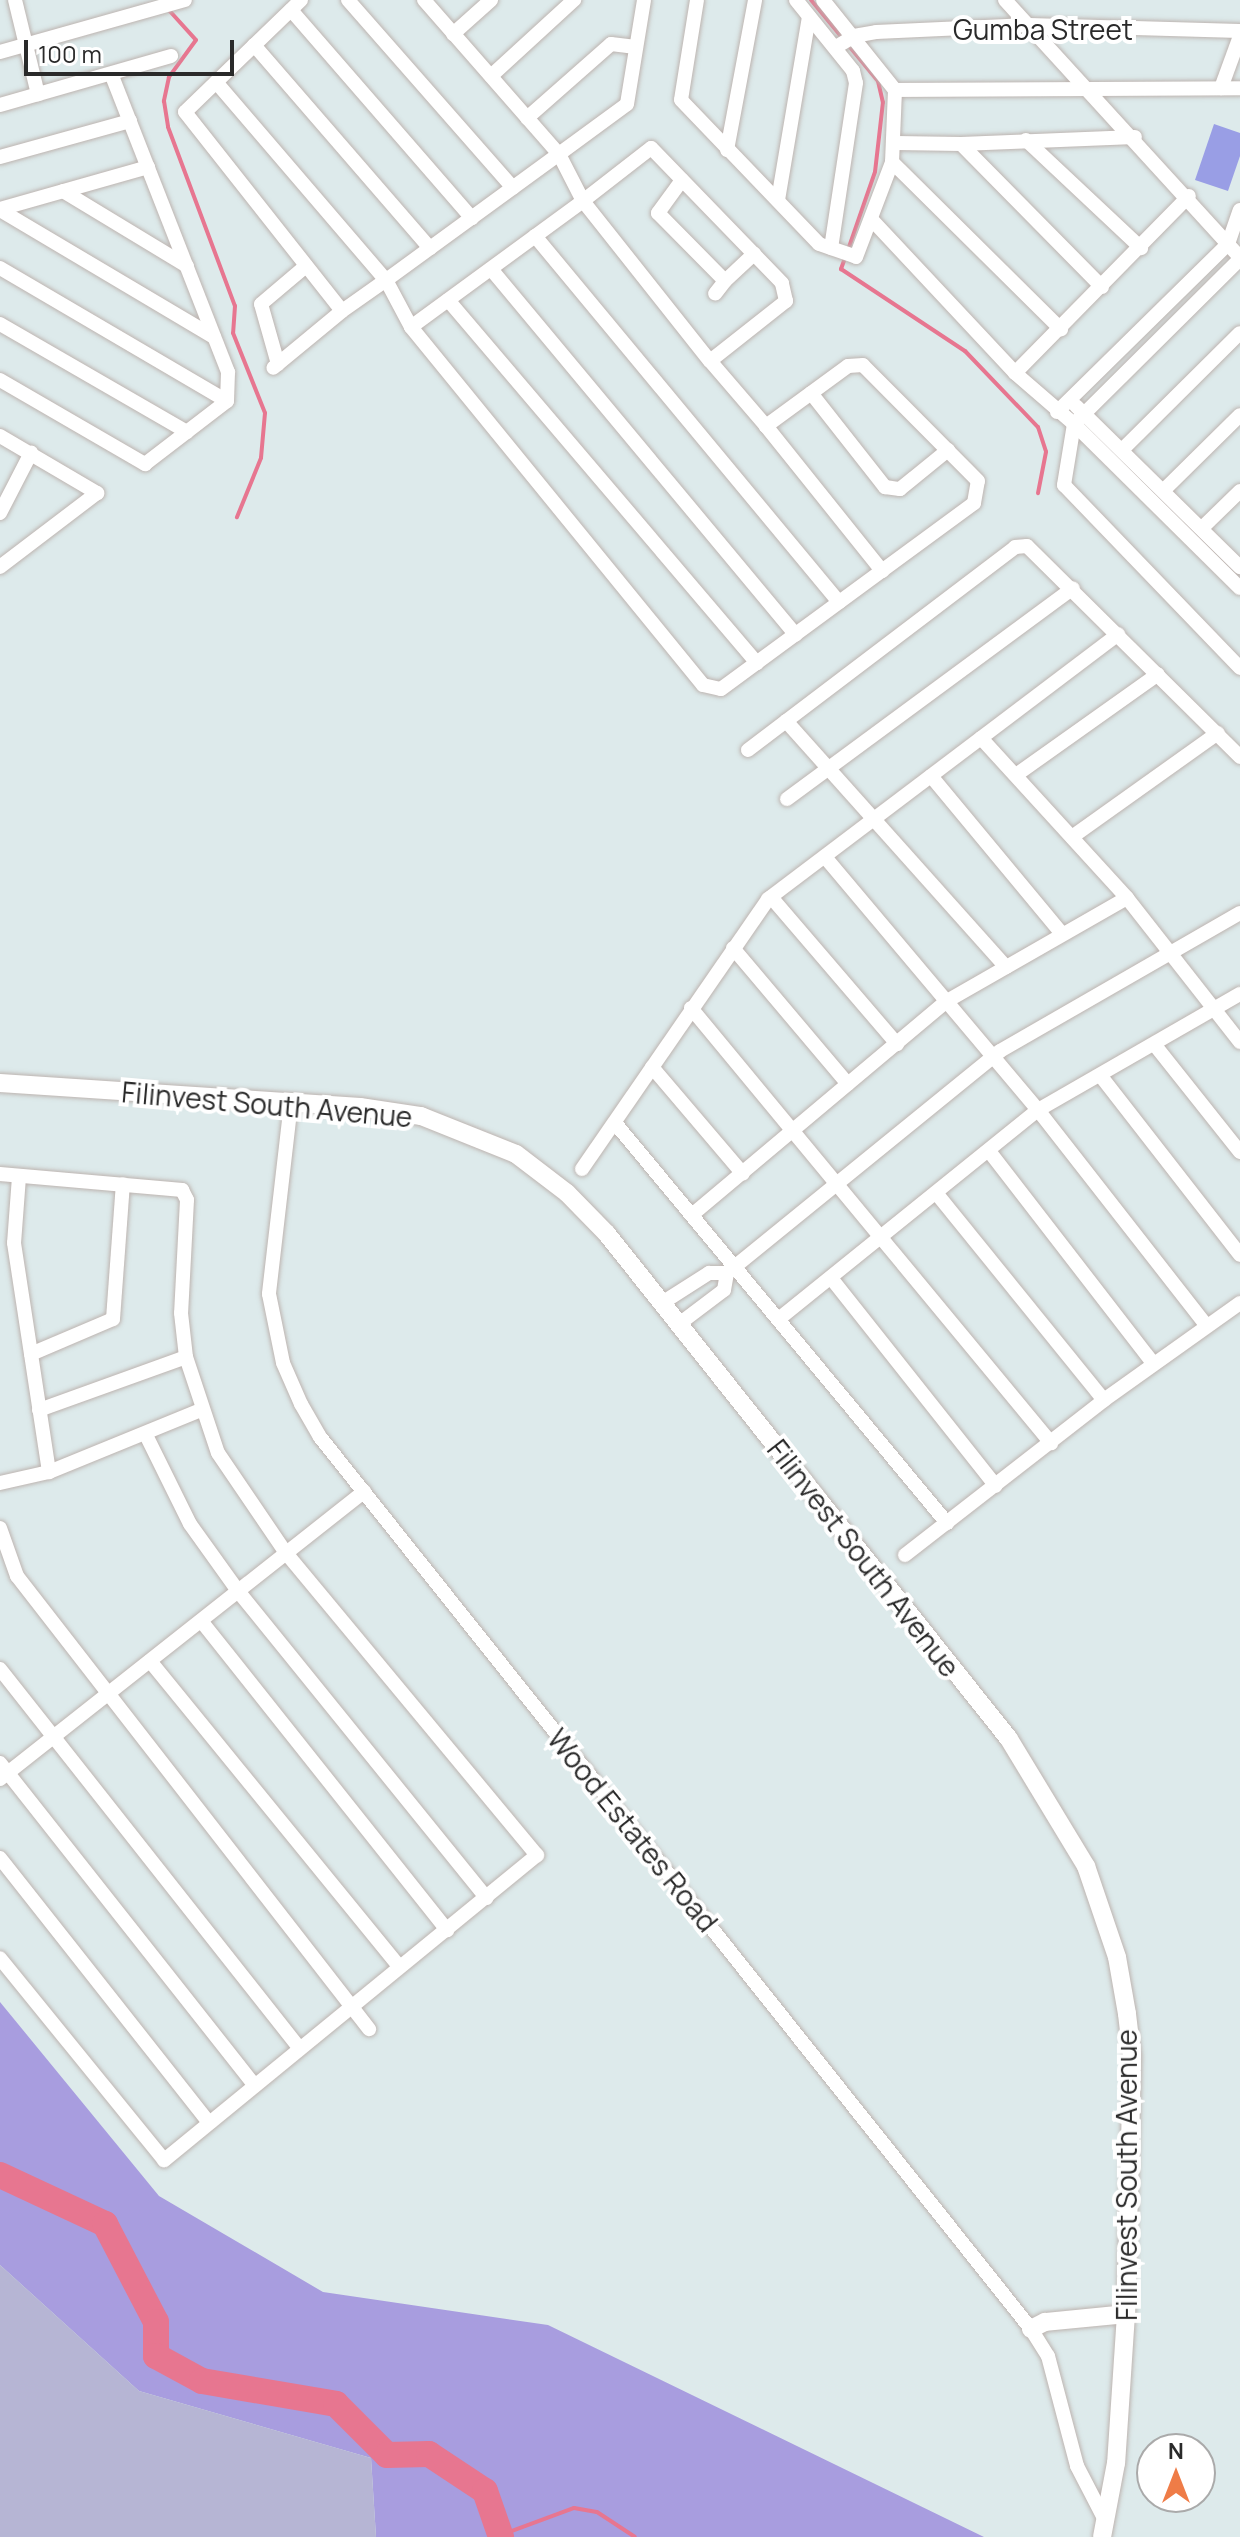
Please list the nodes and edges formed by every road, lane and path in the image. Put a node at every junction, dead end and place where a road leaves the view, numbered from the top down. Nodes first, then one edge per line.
1 (17, 0) edge
2 (185, 0) edge
3 (348, 0) edge
4 (424, 0) edge
5 (491, 0) edge
6 (574, 0) edge
7 (644, 0) edge
8 (697, 0) edge
9 (755, 0) edge
10 (796, 0) edge
11 (823, 0) edge
12 (1005, 0) edge
13 (296, 5) edge
14 (0, 6) edge
15 (809, 17) junction
16 (1029, 25) junction
17 (453, 34) junction
18 (1240, 34) edge
19 (845, 41) junction
20 (26, 45) junction
21 (254, 45) junction
22 (636, 47) junction
23 (0, 52) edge
24 (171, 56) dead end
25 (111, 74) junction
26 (491, 76) junction
27 (216, 82) junction
28 (1221, 88) junction
29 (1240, 88) edge
30 (1090, 89) junction
31 (895, 90) junction
32 (38, 94) junction
33 (0, 105) edge
34 (527, 118) junction
35 (130, 121) junction
36 (1135, 137) junction
37 (1026, 140) junction
38 (896, 143) junction
39 (961, 144) junction
40 (727, 150) junction
41 (559, 154) junction
42 (0, 157) edge
43 (892, 162) junction
44 (148, 167) junction
45 (682, 180) junction
46 (513, 188) junction
47 (63, 191) junction
48 (1189, 196) junction
49 (778, 200) junction
50 (583, 201) junction
51 (0, 210) edge
52 (1240, 210) edge
53 (472, 218) junction
54 (873, 221) junction
55 (535, 236) junction
56 (1228, 244) junction
57 (430, 248) junction
58 (1141, 248) junction
59 (842, 252) junction
60 (754, 254) junction
61 (1240, 258) edge
62 (187, 266) junction
63 (306, 266) junction
64 (0, 268) edge
65 (491, 269) junction
66 (386, 280) junction
67 (725, 281) junction
68 (1102, 287) junction
69 (715, 294) dead end
70 (448, 300) junction
71 (342, 311) junction
72 (0, 324) edge
73 (411, 327) junction
74 (1061, 329) junction
75 (1240, 333) edge
76 (214, 337) junction
77 (710, 361) junction
78 (1015, 373) junction
79 (0, 380) edge
80 (811, 393) junction
81 (227, 401) junction
82 (1070, 401) junction
83 (1057, 412) junction
84 (1084, 412) junction
85 (1240, 415) edge
86 (1074, 424) junction
87 (766, 426) junction
88 (187, 432) junction
89 (0, 436) edge
90 (1124, 448) junction
91 (948, 450) junction
92 (31, 453) junction
93 (1165, 489) junction
94 (1240, 491) edge
95 (0, 513) edge
96 (1202, 528) junction
97 (0, 567) edge
98 (1240, 567) edge
99 (882, 571) junction
100 (1073, 588) junction
101 (1240, 588) edge
102 (839, 602) junction
103 (1118, 634) junction
104 (796, 635) junction
105 (757, 663) junction
106 (1240, 668) edge
107 (1158, 674) junction
108 (786, 721) junction
109 (1218, 733) junction
110 (981, 738) junction
111 (748, 750) dead end
112 (1240, 757) edge
113 (829, 768) junction
114 (1016, 775) junction
115 (931, 776) junction
116 (787, 799) dead end
117 (874, 819) junction
118 (1072, 837) junction
119 (825, 857) junction
120 (771, 897) junction
121 (1127, 898) junction
122 (1240, 913) edge
123 (1062, 934) junction
124 (733, 948) junction
125 (1169, 953) junction
126 (1006, 967) junction
127 (1240, 994) edge
128 (947, 1001) junction
129 (691, 1008) junction
130 (1214, 1009) junction
131 (1240, 1042) edge
132 (897, 1044) junction
133 (1154, 1044) junction
134 (994, 1056) junction
135 (652, 1067) junction
136 (1100, 1075) junction
137 (0, 1083) edge
138 (848, 1084) junction
139 (291, 1103) junction
140 (1038, 1110) junction
141 (615, 1123) junction
142 (796, 1129) junction
143 (989, 1151) junction
144 (1240, 1152) edge
145 (582, 1169) dead end
146 (0, 1174) edge
147 (743, 1174) junction
148 (19, 1177) junction
149 (840, 1183) junction
150 (123, 1184) junction
151 (937, 1194) junction
152 (693, 1214) junction
153 (884, 1237) junction
154 (1240, 1255) edge
155 (732, 1269) junction
156 (831, 1278) junction
157 (662, 1303) junction
158 (1240, 1303) edge
159 (780, 1318) junction
160 (679, 1324) junction
161 (1205, 1324) junction
162 (31, 1354) junction
163 (186, 1357) junction
164 (1153, 1363) junction
165 (1104, 1400) junction
166 (39, 1410) junction
167 (201, 1410) junction
168 (146, 1435) junction
169 (1051, 1443) junction
170 (49, 1472) junction
171 (0, 1483) edge
172 (996, 1486) junction
173 (364, 1492) junction
174 (947, 1523) junction
175 (0, 1528) edge
176 (286, 1553) junction
177 (905, 1555) dead end
178 (238, 1591) junction
179 (202, 1622) junction
180 (150, 1661) junction
181 (0, 1669) edge
182 (112, 1693) junction
183 (57, 1735) junction
184 (3, 1772) edge
185 (0, 1858) edge
186 (487, 1898) junction
187 (447, 1930) junction
188 (0, 1958) edge
189 (398, 1965) junction
190 (350, 2005) junction
191 (369, 2029) dead end
192 (299, 2047) junction
193 (254, 2085) junction
194 (209, 2123) junction
195 (1126, 2314) junction
196 (1031, 2329) junction
197 (1104, 2530) edge

1 - 14 street
1 - 20 street
2 - 20 street
3 - 46 street
4 - 17 street
5 - 17 street
6 - 26 street
7 - 22 street
8 - 40 street
9 - 40 street
10 - 15 street
11 - 19 street
12 - 16 street
13 - 21 street
13 - 53 street
15 - 19 street
15 - 49 street
16 - 18 street, Gumba Street
16 - 19 street, Gumba Street
16 - 30 street
17 - 26 street
18 - 28 street
19 - 31 street
19 - 59 street
20 - 23 street
20 - 32 street
21 - 27 street
21 - 57 street
22 - 34 street
22 - 41 street
24 - 25 street
25 - 32 street
25 - 35 street
26 - 34 street
27 - 63 street
27 - 66 street
28 - 29 street
28 - 30 street
30 - 31 street
30 - 36 street
31 - 38 street
32 - 33 street
34 - 41 street
35 - 42 street
35 - 44 street
36 - 37 street
36 - 48 street
37 - 39 street
37 - 58 street
38 - 39 street
38 - 43 street
39 - 68 street
40 - 49 street
41 - 46 street
41 - 50 street
43 - 54 street
43 - 74 street
44 - 47 street
44 - 62 street
45 - 50 street
45 - 60 street
45 - 67 street
46 - 53 street
47 - 51 street
47 - 62 street
48 - 56 street
48 - 58 street
49 - 59 street
50 - 55 street
50 - 77 street
51 - 76 street
52 - 56 street
53 - 57 street
54 - 59 street
54 - 78 street
55 - 65 street
55 - 102 street
56 - 61 street
56 - 82 street
57 - 66 street
58 - 68 street
60 - 67 street
60 - 77 street
61 - 84 street
62 - 76 street
63 - 71 street
63 - 71 street
64 - 81 street
65 - 70 street
65 - 104 street
66 - 71 street
66 - 73 street
67 - 69 street
68 - 74 street
70 - 73 street
70 - 105 street
72 - 88 street
73 - 105 street
74 - 78 street
75 - 90 street
76 - 81 street
77 - 87 street
78 - 83 street
79 - 88 street
80 - 87 street
80 - 91 street
80 - 91 street
81 - 88 street
82 - 83 street
82 - 84 street
83 - 86 street
84 - 86 street
84 - 90 street
85 - 93 street
86 - 101 street
86 - 106 street
87 - 99 street
89 - 92 street
90 - 93 street
91 - 99 street
92 - 95 street
92 - 97 street
93 - 96 street
94 - 96 street
96 - 98 street
99 - 102 street
100 - 103 street
100 - 108 street
100 - 113 street
102 - 104 street
103 - 107 street
103 - 110 street
104 - 105 street
107 - 109 street
107 - 114 street
108 - 111 street
108 - 113 street
109 - 112 street
109 - 118 street
110 - 114 street
110 - 115 street
113 - 116 street
113 - 117 street
114 - 118 street
115 - 117 street
115 - 123 street
117 - 119 street
117 - 126 street
118 - 121 street
119 - 120 street
119 - 128 street
120 - 124 street
120 - 132 street
121 - 123 street
121 - 125 street
122 - 125 street
123 - 126 street
124 - 129 street
124 - 138 street
125 - 130 street
125 - 134 street
126 - 128 street
127 - 130 street
128 - 132 street
128 - 134 street
129 - 135 street
129 - 142 street
130 - 131 street
130 - 133 street
132 - 138 street
133 - 136 street
133 - 144 street
134 - 140 street
134 - 149 street
135 - 141 street
135 - 147 street
136 - 140 street
136 - 154 street
137 - 139 street, Filinvest South Avenue
138 - 142 street
139 - 157 street, Filinvest South Avenue
139 - 173 street, Wood Estates Road
140 - 143 street
140 - 161 street
141 - 145 street
141 - 152 street
142 - 147 street
142 - 149 street
143 - 151 street
143 - 164 street
146 - 148 street
147 - 152 street
148 - 150 street
148 - 162 street
149 - 153 street
149 - 155 street
150 - 162 street
150 - 163 street
151 - 153 street
151 - 165 street
152 - 155 street
153 - 156 street
153 - 169 street
155 - 157 street
155 - 159 street
155 - 160 street
156 - 159 street
156 - 172 street
157 - 160 street, Filinvest South Avenue
158 - 161 street
159 - 174 street
160 - 195 street, Filinvest South Avenue
161 - 164 street
162 - 166 street
163 - 166 street
163 - 167 street
164 - 165 street
165 - 169 street
166 - 170 street
167 - 168 street
167 - 176 street
168 - 170 street
168 - 178 street
169 - 172 street
170 - 171 street
172 - 174 street
173 - 176 street
173 - 196 street, Wood Estates Road
174 - 177 street
175 - 182 street
176 - 178 street
176 - 186 street
178 - 179 street
178 - 186 street
179 - 180 street
179 - 187 street
180 - 182 street
180 - 189 street
181 - 183 street
182 - 183 street
182 - 190 street
183 - 184 street
183 - 192 street
184 - 193 street
185 - 194 street
186 - 187 street
187 - 189 street
188 - 194 street
189 - 190 street
190 - 191 street
190 - 192 street
192 - 193 street
193 - 194 street
195 - 196 street
195 - 197 street, Filinvest South Avenue
196 - 197 street, Wood Estates Road

